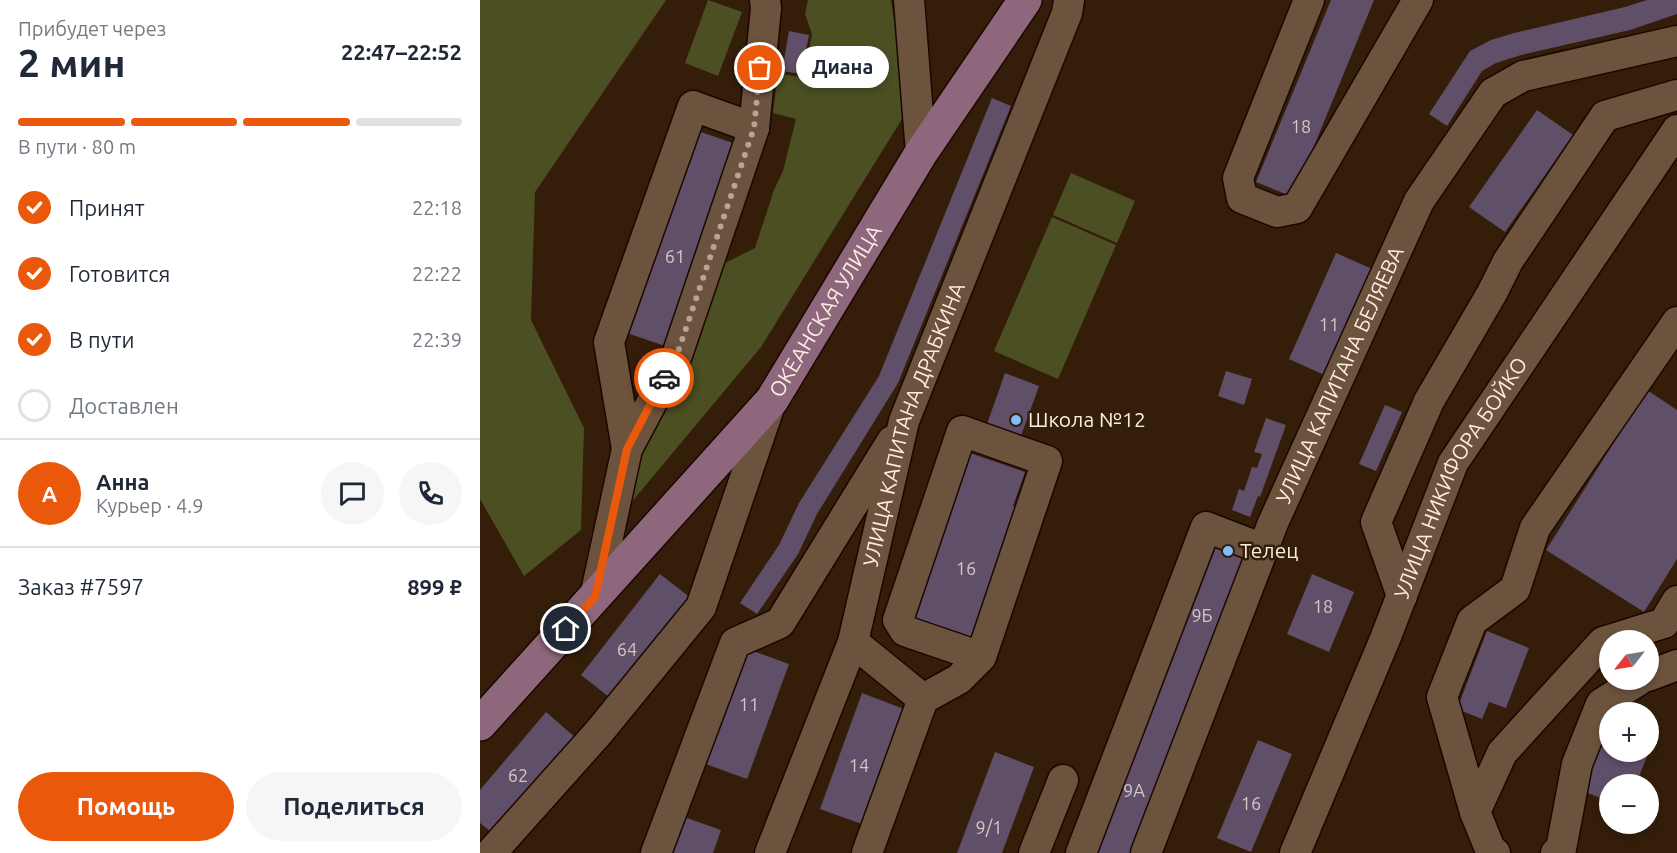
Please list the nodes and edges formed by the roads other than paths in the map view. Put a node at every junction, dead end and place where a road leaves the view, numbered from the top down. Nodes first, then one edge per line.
1 (765, 0) edge
2 (909, 0) edge
3 (1025, 0) edge
4 (1069, 0) edge
5 (1309, 0) edge
6 (1418, 0) edge
7 (1677, 29) edge
8 (1677, 41) edge
9 (1637, 50) junction
10 (1677, 95) edge
11 (754, 128) junction
12 (1677, 130) edge
13 (921, 153) junction
14 (1677, 322) edge
15 (772, 400) junction
16 (904, 421) junction
17 (627, 449) junction
18 (1263, 549) junction
19 (1402, 596) junction
20 (595, 597) junction
21 (1677, 602) edge
22 (853, 642) junction
23 (981, 657) junction
24 (1677, 665) edge
25 (1659, 672) edge
26 (1623, 690) edge
27 (923, 699) junction
28 (480, 724) edge
29 (1063, 780) dead end
30 (1475, 812) junction
31 (491, 853) edge
32 (656, 853) edge
33 (770, 853) edge
34 (867, 853) edge
35 (1034, 853) edge
36 (1081, 853) edge
37 (1146, 853) edge
38 (1295, 853) edge
39 (1495, 853) edge
40 (1556, 853) edge

1 - 11 street, ОКЕАНСКАЯ УЛИЦА
2 - 13 street
3 - 13 main road, ОКЕАНСКАЯ УЛИЦА
4 - 16 street, УЛИЦА КАПИТАНА ДРАБКИНА
5 - 6 street
7 - 9 street
8 - 9 street, УЛИЦА КАПИТАНА БЕЛЯЕВА
9 - 18 street, УЛИЦА КАПИТАНА БЕЛЯЕВА
10 - 19 street
11 - 17 street, ОКЕАНСКАЯ УЛИЦА
11 - 17 street
12 - 19 street, УЛИЦА НИКИФОРА БОЙКО
13 - 15 main road, ОКЕАНСКАЯ УЛИЦА
14 - 30 street
15 - 20 main road, ОКЕАНСКАЯ УЛИЦА
15 - 31 street
16 - 22 street, УЛИЦА КАПИТАНА ДРАБКИНА
16 - 32 street
17 - 20 street, ОКЕАНСКАЯ УЛИЦА
18 - 36 street
18 - 37 street, УЛИЦА КАПИТАНА БЕЛЯЕВА
19 - 38 street, УЛИЦА НИКИФОРА БОЙКО
20 - 28 main road, ОКЕАНСКАЯ УЛИЦА
21 - 30 street
22 - 27 street
22 - 33 street, УЛИЦА КАПИТАНА ДРАБКИНА
23 - 23 street
23 - 27 street
24 - 25 street
26 - 40 street
27 - 34 street
29 - 35 street
30 - 39 street

